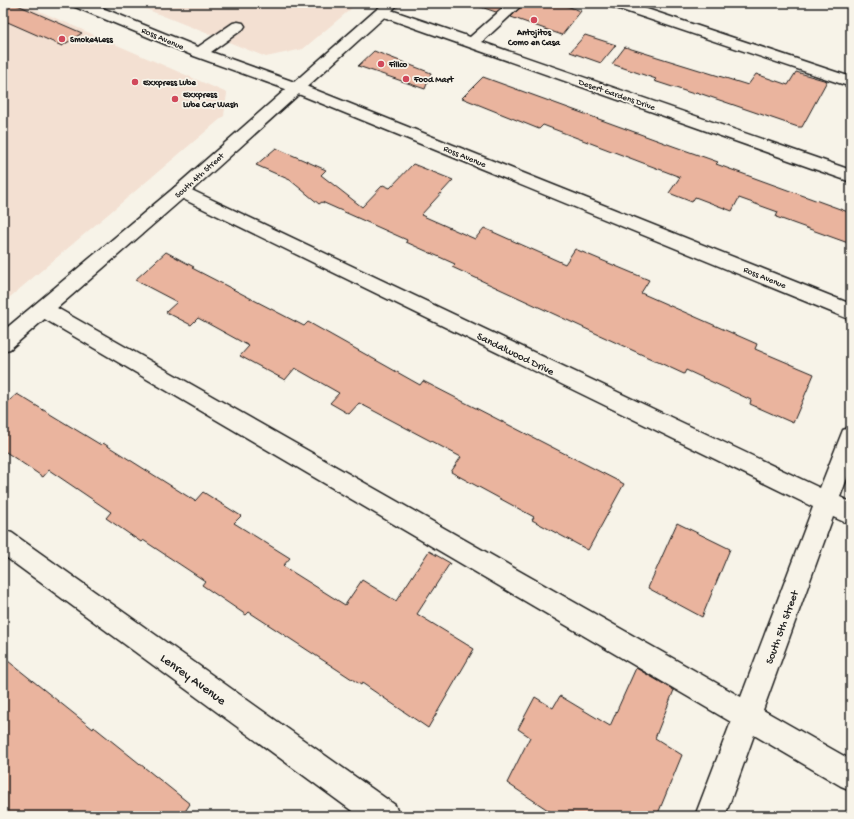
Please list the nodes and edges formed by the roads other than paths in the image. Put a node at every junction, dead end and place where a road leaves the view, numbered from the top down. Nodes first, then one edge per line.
1 (78, 3) edge
2 (517, 3) edge
3 (615, 3) edge
4 (388, 7) edge
5 (238, 26) dead end
6 (472, 43) junction
7 (199, 53) junction
8 (851, 82) edge
9 (296, 88) junction
10 (851, 176) edge
11 (182, 191) junction
12 (43, 309) junction
13 (851, 312) edge
14 (3, 343) edge
15 (851, 437) edge
16 (827, 502) junction
17 (851, 514) edge
18 (3, 541) edge
19 (747, 716) junction
20 (851, 776) edge
21 (384, 816) edge
22 (710, 816) edge

1 - 7 street, Ross Avenue
2 - 6 street
3 - 8 street
4 - 6 street, Desert Gardens Drive
4 - 9 street, South 4th Street
5 - 7 street
6 - 10 street, Desert Gardens Drive
7 - 9 street, Ross Avenue
9 - 11 street, South 4th Street
9 - 13 street, Ross Avenue
11 - 12 street, South 4th Street
11 - 16 street, Sandalwood Drive
12 - 14 street, South 4th Street
12 - 19 street
15 - 16 street, South 5th Street
16 - 17 street, Sandalwood Drive
16 - 19 street, South 5th Street
18 - 21 street, Lenrey Avenue
19 - 20 street
19 - 22 street, South 5th Street

